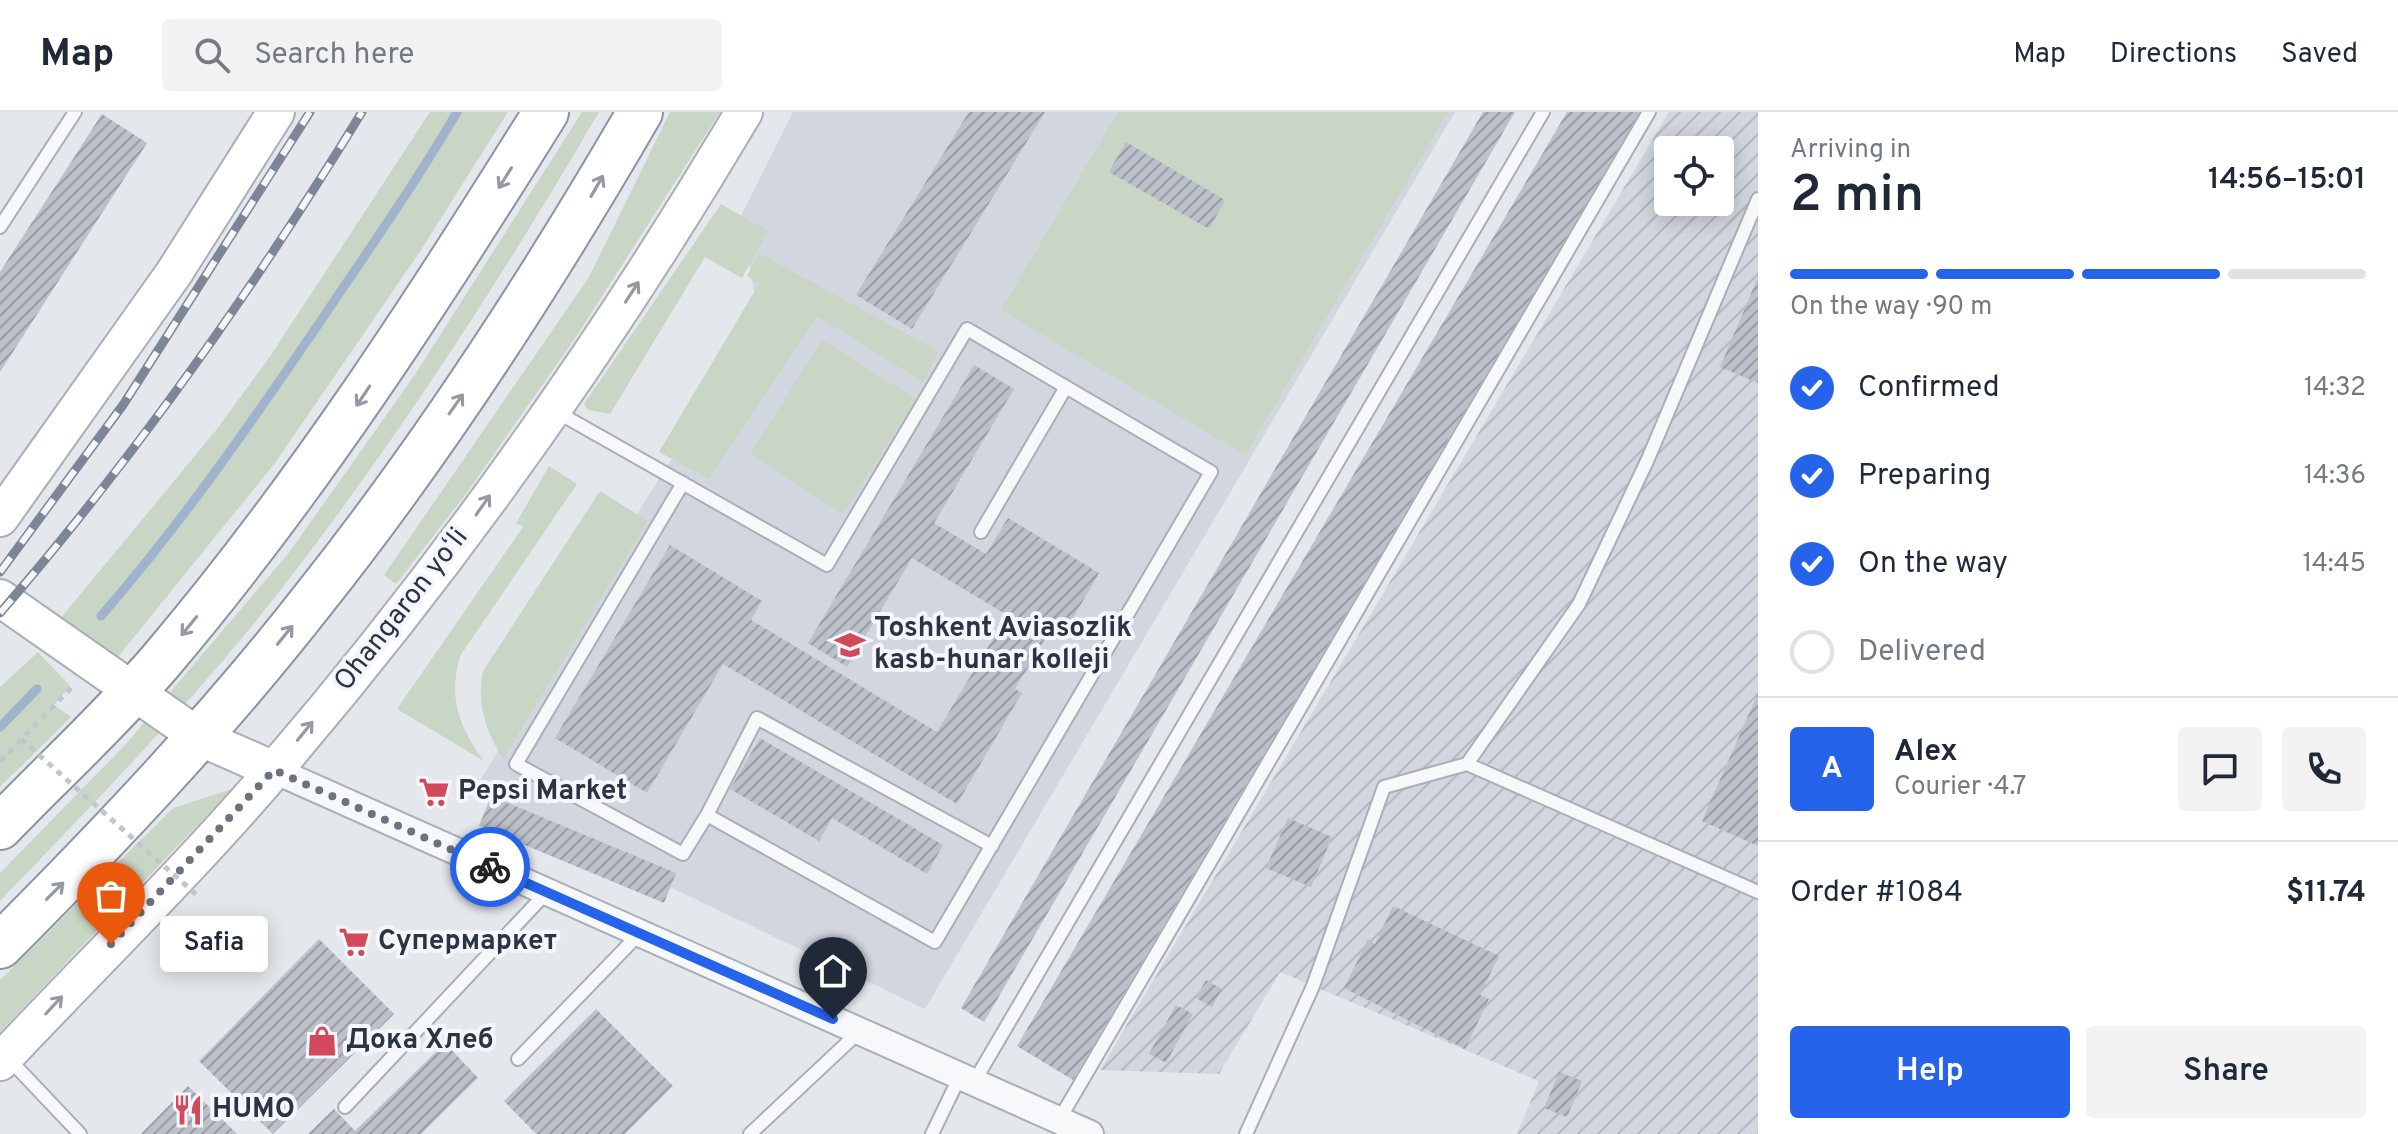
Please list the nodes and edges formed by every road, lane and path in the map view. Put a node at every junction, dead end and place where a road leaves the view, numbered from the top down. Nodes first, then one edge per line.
1 (75, 112) edge
2 (546, 112) edge
3 (640, 112) edge
4 (744, 112) edge
5 (1543, 112) edge
6 (1649, 112) edge
7 (268, 115) edge
8 (1758, 199) edge
9 (0, 227) edge
10 (1066, 387) junction
11 (551, 408) junction
12 (683, 483) junction
13 (0, 518) edge
14 (981, 532) dead end
15 (0, 598) edge
16 (77, 681) dead end
17 (132, 692) junction
18 (62, 697) junction
19 (73, 708) dead end
20 (199, 737) junction
21 (21, 739) junction
22 (0, 761) edge
23 (1467, 764) junction
24 (274, 770) junction
25 (707, 815) junction
26 (0, 827) edge
27 (992, 846) junction
28 (547, 892) junction
29 (1758, 892) edge
30 (200, 898) dead end
31 (640, 933) junction
32 (0, 946) edge
33 (860, 1031) junction
34 (3, 1059) edge
35 (518, 1059) dead end
36 (967, 1079) junction
37 (345, 1107) dead end
38 (1059, 1120) junction
39 (80, 1134) edge
40 (750, 1134) edge
41 (932, 1134) edge
42 (1090, 1134) edge
43 (1246, 1134) edge

1 - 9 lane
2 -> 17 highway
20 -> 3 highway
11 -> 4 main road, Ohangaron yoʻli
5 - 36 lane
6 - 38 lane
7 - 13 main road
8 - 23 lane
10 - 12 lane
10 - 14 lane
10 - 27 lane
11 - 12 lane
24 -> 11 main road, Ohangaron yoʻli
12 - 25 lane
15 - 17 main road
16 - 18 path
17 - 20 main road
17 - 26 highway
18 - 19 path
18 - 21 path
20 - 24 main road
32 -> 20 highway
21 - 22 path
21 - 30 path, bridge
23 - 29 lane
23 - 43 lane
24 - 28 street
34 -> 24 main road, Ohangaron yoʻli
25 - 27 lane
25 - 27 lane
28 - 31 street
28 - 37 lane
31 - 33 street
31 - 35 lane
33 - 36 street
33 - 40 lane
34 - 39 lane
36 - 38 street
36 - 41 lane
38 - 42 street

